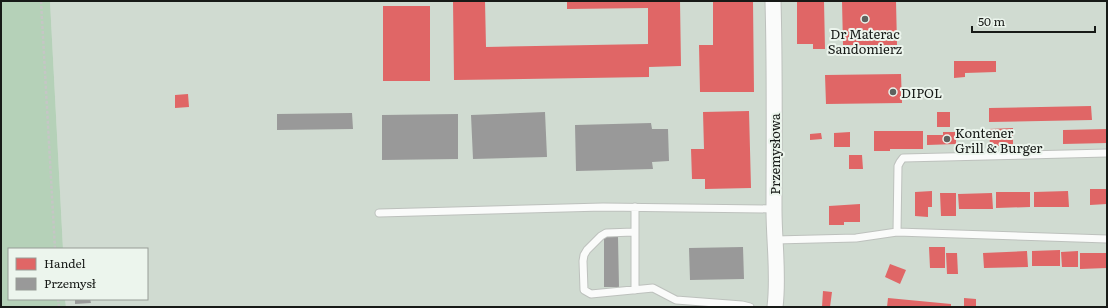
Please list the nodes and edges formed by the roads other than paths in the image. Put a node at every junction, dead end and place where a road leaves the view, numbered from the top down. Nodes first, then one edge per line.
1 (773, 1) edge
2 (1107, 152) edge
3 (635, 207) junction
4 (774, 208) junction
5 (379, 213) dead end
6 (634, 232) junction
7 (897, 232) junction
8 (1107, 239) edge
9 (775, 240) junction
10 (635, 290) junction
11 (750, 307) edge
12 (775, 307) edge

1 - 4 street, Przemysłowa
2 - 7 lane
3 - 4 lane
3 - 5 lane
3 - 6 lane
4 - 9 street, Przemysłowa
6 - 10 lane
6 - 10 lane
7 - 8 lane
7 - 9 lane
9 - 12 street, Przemysłowa
10 - 11 lane

